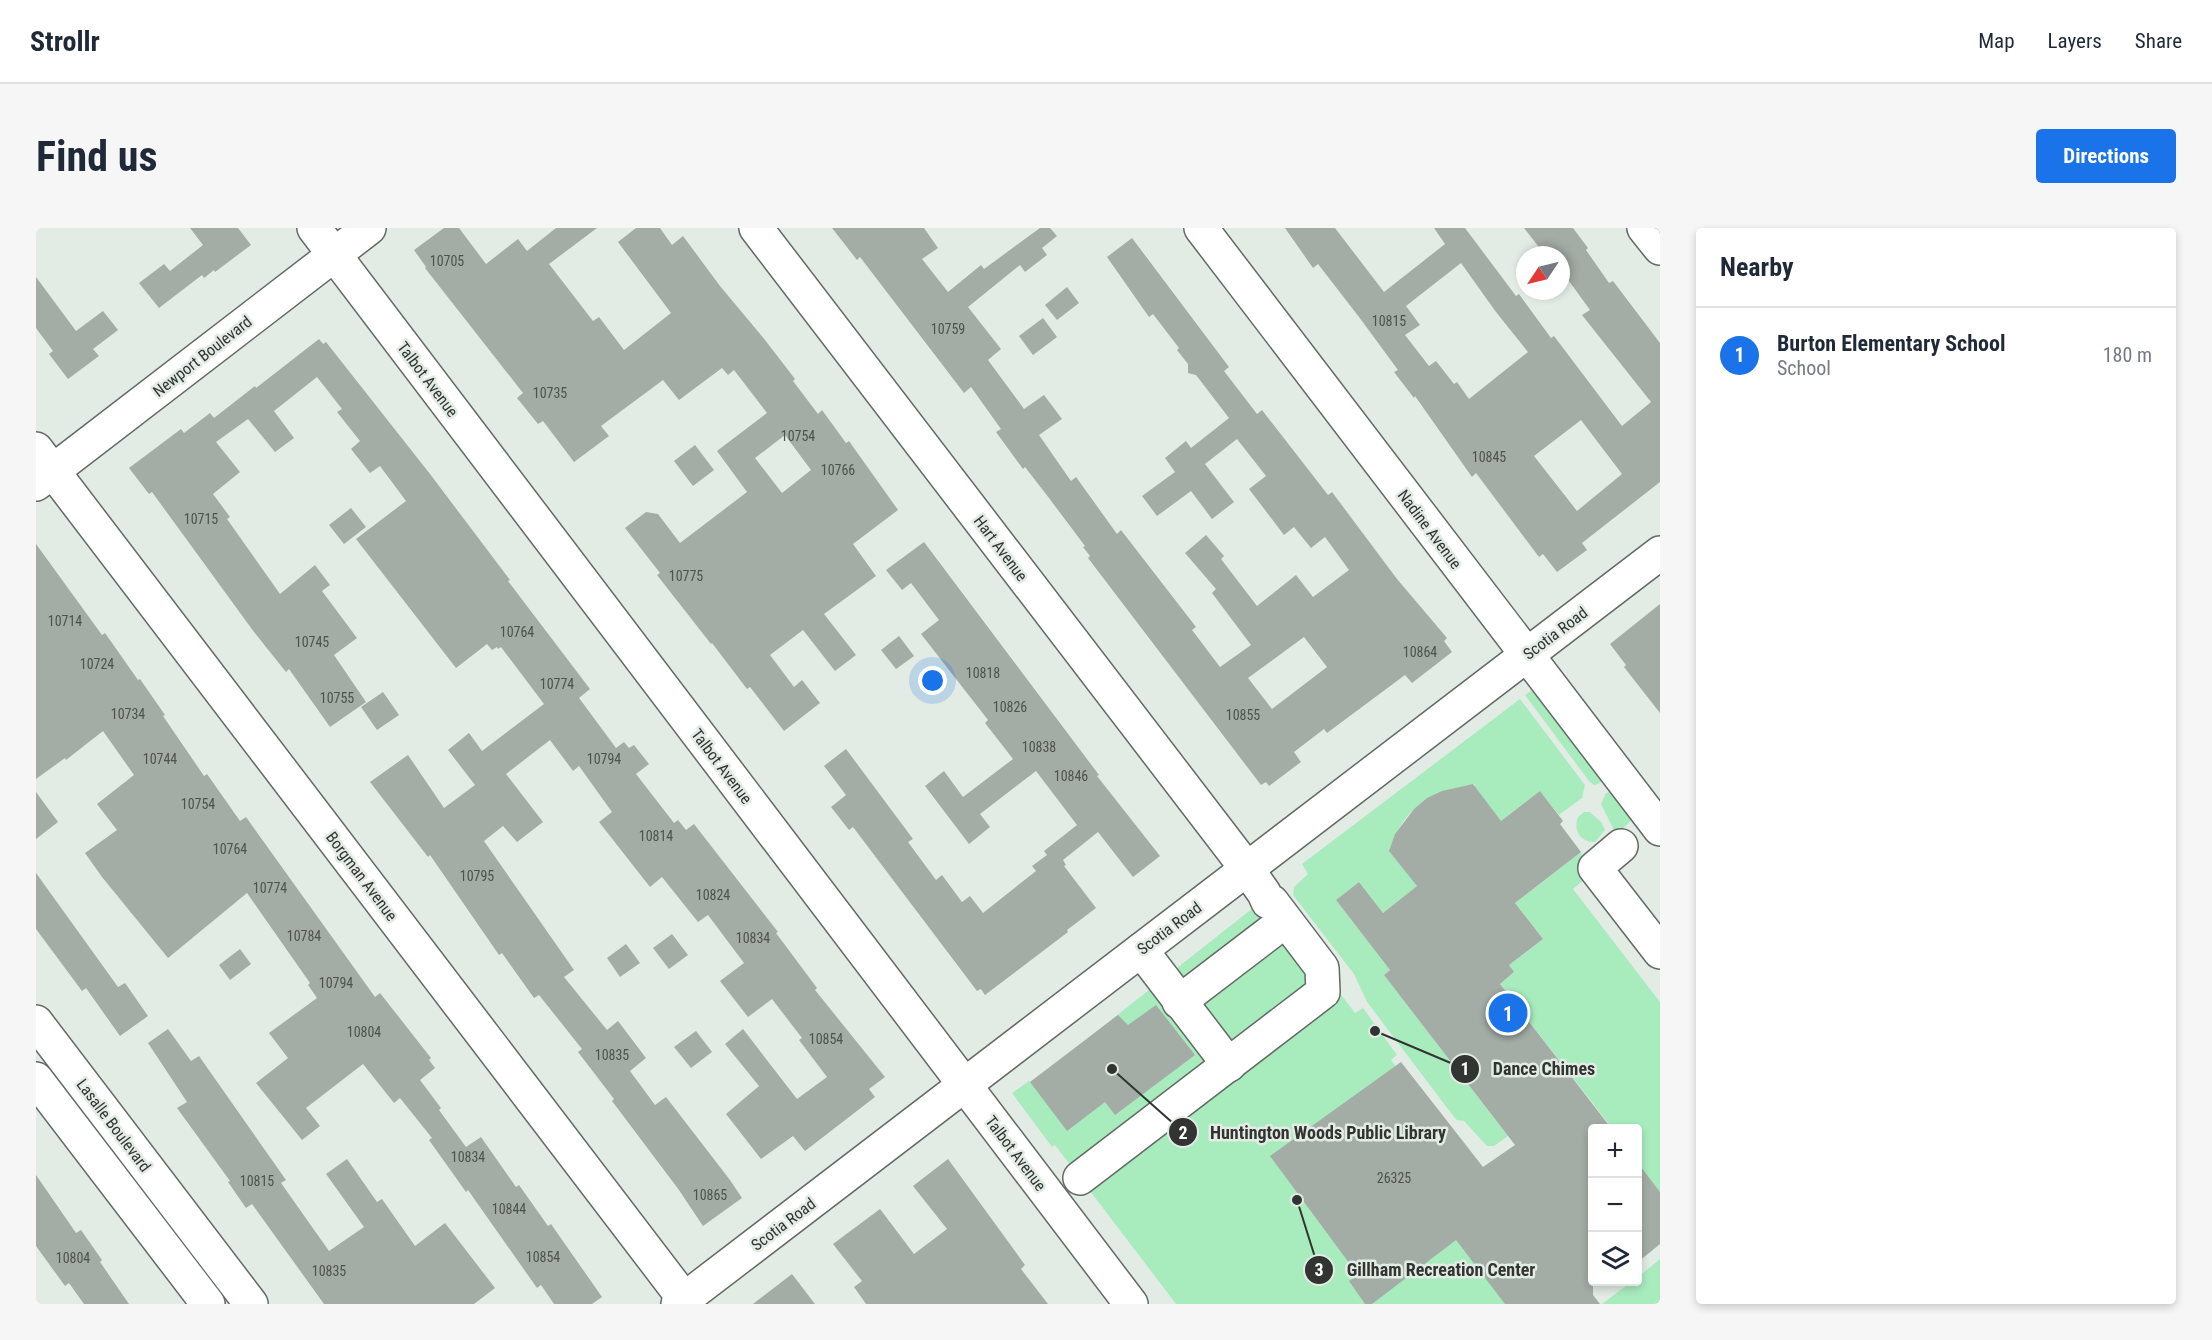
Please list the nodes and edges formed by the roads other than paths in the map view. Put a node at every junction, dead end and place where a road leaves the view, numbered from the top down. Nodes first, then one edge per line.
1 (314, 228) edge
2 (369, 228) edge
3 (756, 228) edge
4 (1201, 228) edge
5 (1644, 228) edge
6 (1660, 248) edge
7 (333, 254) junction
8 (42, 468) edge
9 (1660, 553) edge
10 (1527, 655) junction
11 (1660, 829) edge
12 (1621, 846) dead end
13 (1247, 869) junction
14 (1285, 921) junction
15 (1141, 950) junction
16 (1660, 952) edge
17 (1179, 1002) junction
18 (36, 1022) edge
19 (1229, 1065) junction
20 (36, 1079) edge
21 (964, 1085) junction
22 (1080, 1178) dead end
23 (192, 1228) junction
24 (165, 1248) junction
25 (683, 1302) edge
26 (208, 1304) edge
27 (251, 1304) edge
28 (1131, 1304) edge

1 - 7 street, Talbot Avenue
2 - 7 street, Newport Boulevard
3 - 13 street, Hart Avenue
4 - 10 street, Nadine Avenue
5 - 6 street
7 - 8 street, Newport Boulevard
7 - 21 street, Talbot Avenue
8 - 25 street, Borgman Avenue
9 - 10 street, Scotia Road
10 - 11 street, Nadine Avenue
10 - 13 street, Scotia Road
12 - 16 street
13 - 14 street, Hart Avenue
13 - 15 street, Scotia Road
14 - 17 street
14 - 19 street, Hart Avenue
15 - 17 street
15 - 21 street, Scotia Road
17 - 19 street
18 - 23 street, Lasalle Boulevard
19 - 22 street
20 - 24 street, Lasalle Boulevard
21 - 25 street, Scotia Road
21 - 28 street, Talbot Avenue
23 - 24 street
23 - 27 street, Lasalle Boulevard
24 - 26 street, Lasalle Boulevard

